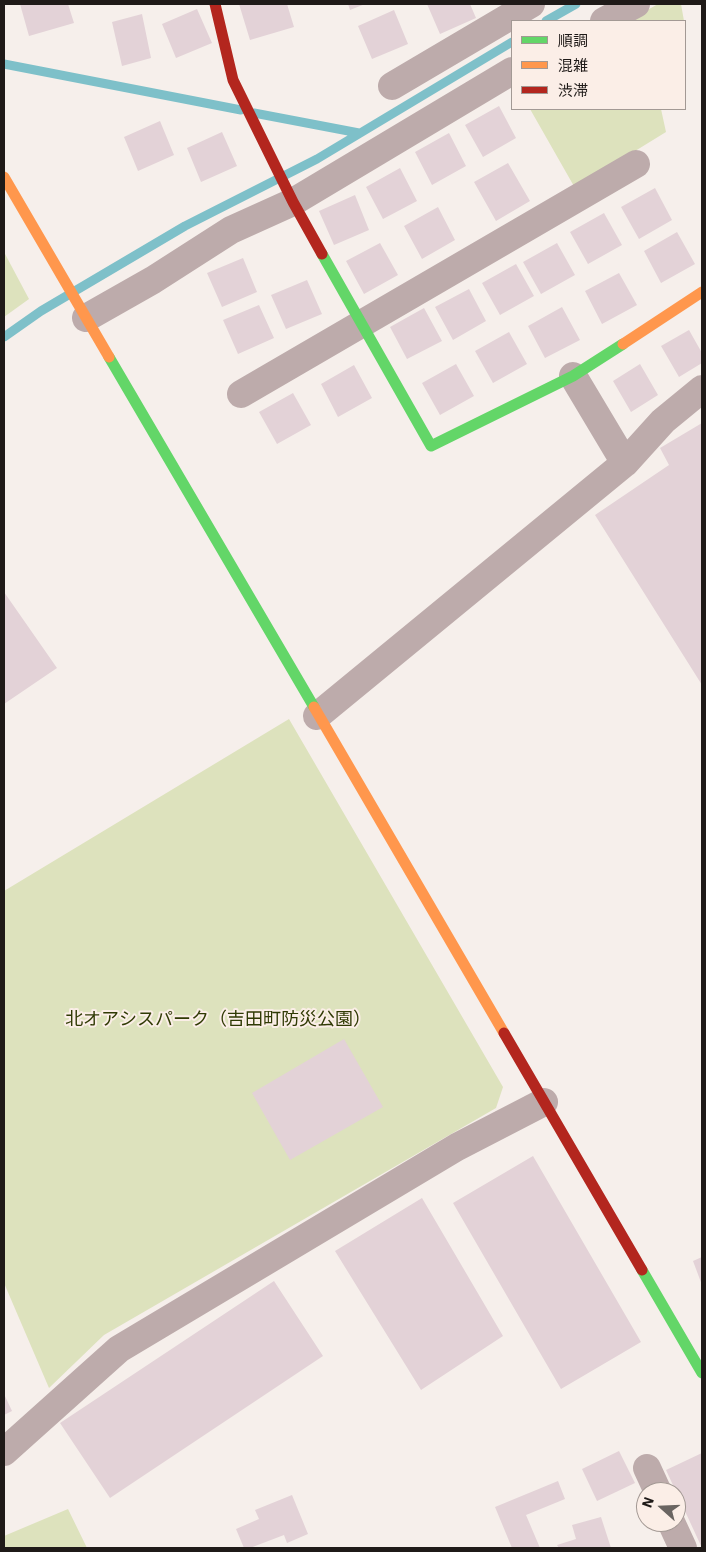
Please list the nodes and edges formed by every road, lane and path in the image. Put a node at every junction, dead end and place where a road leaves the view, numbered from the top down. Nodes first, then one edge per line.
1 (215, 4) edge
2 (531, 4) edge
3 (636, 4) edge
4 (606, 20) edge
5 (511, 72) edge
6 (392, 86) dead end
7 (636, 164) dead end
8 (4, 177) edge
9 (291, 198) junction
10 (702, 292) edge
11 (84, 314) junction
12 (362, 324) junction
13 (573, 376) junction
14 (702, 389) edge
15 (241, 394) dead end
16 (625, 463) junction
17 (317, 716) junction
18 (544, 1102) junction
19 (702, 1373) edge
20 (4, 1452) edge
21 (676, 1532) edge
22 (683, 1548) edge

1 - 9 street
2 - 6 street
3 - 4 street
5 - 9 street
7 - 12 street
8 - 11 street
9 - 11 street
9 - 12 street
10 - 13 street
11 - 17 street
12 - 13 street
12 - 15 street
13 - 16 street
14 - 16 street
16 - 17 street
17 - 18 street
18 - 19 street
18 - 20 street
21 - 22 street

